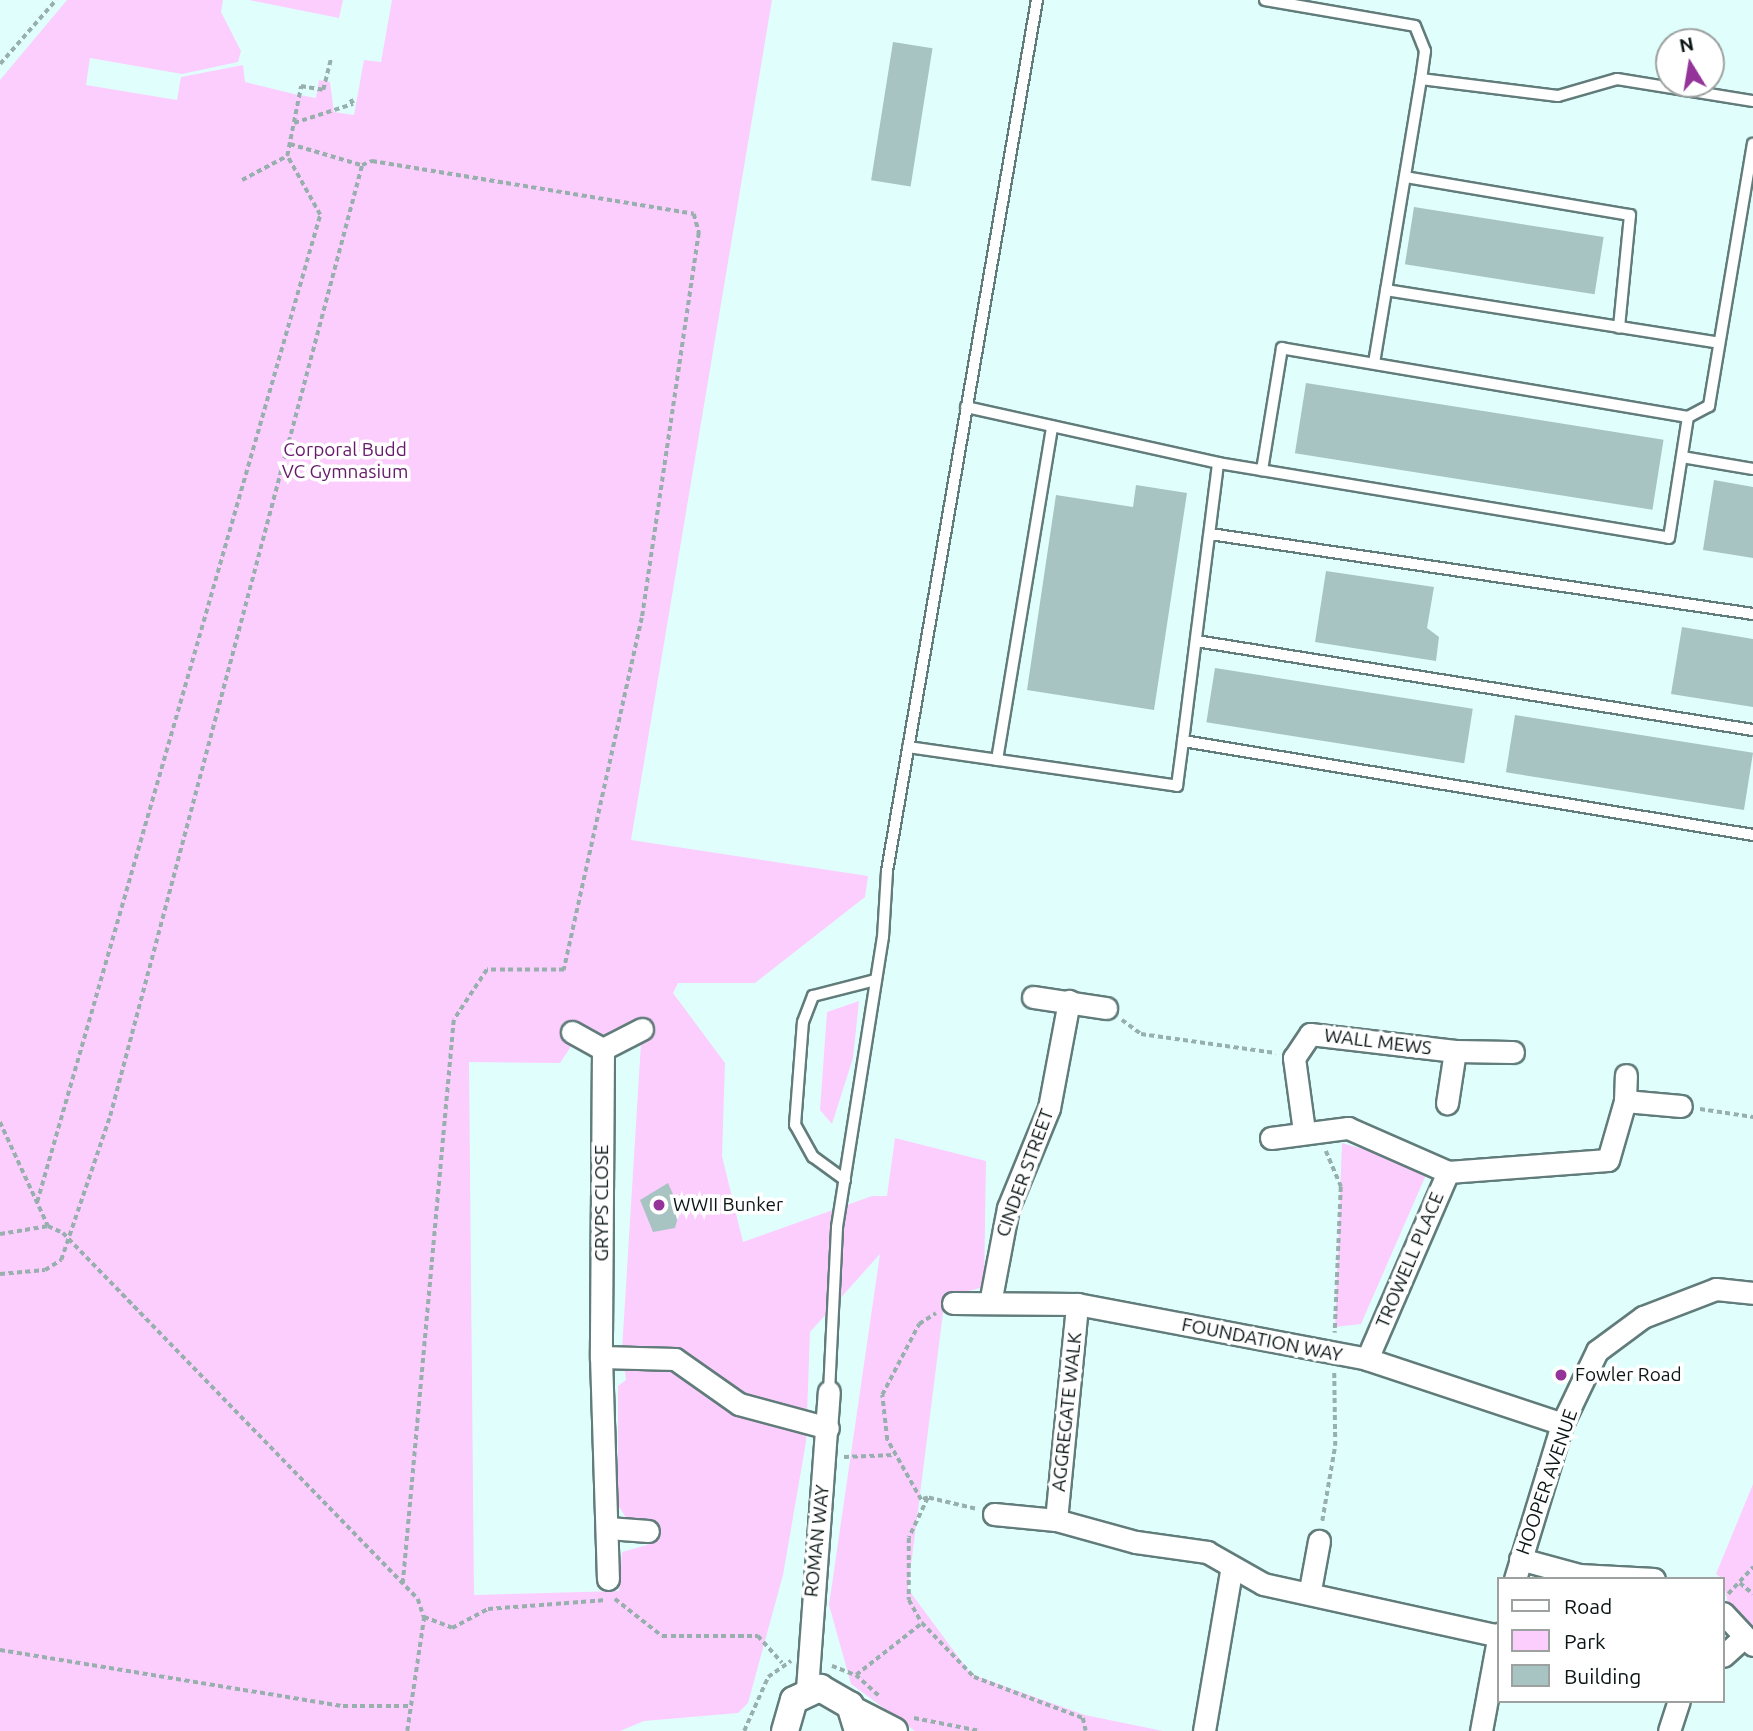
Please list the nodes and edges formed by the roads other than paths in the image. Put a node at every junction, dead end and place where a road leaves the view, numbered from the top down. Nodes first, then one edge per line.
1 (1037, 0) edge
2 (1265, 0) edge
3 (1421, 79) junction
4 (1753, 101) edge
5 (1753, 144) edge
6 (1405, 177) junction
7 (1386, 290) junction
8 (1619, 327) junction
9 (1719, 343) junction
10 (1374, 363) junction
11 (966, 407) junction
12 (1688, 417) junction
13 (1052, 426) junction
14 (1682, 457) junction
15 (1219, 463) junction
16 (1262, 470) junction
17 (1753, 470) edge
18 (1210, 534) junction
19 (1753, 614) edge
20 (1196, 641) junction
21 (1753, 730) edge
22 (1183, 741) junction
23 (908, 747) junction
24 (997, 760) junction
25 (1753, 835) edge
26 (876, 979) junction
27 (1033, 997) dead end
28 (1069, 1001) junction
29 (1106, 1008) road end
30 (642, 1029) dead end
31 (572, 1032) dead end
32 (603, 1049) junction
33 (1454, 1051) junction
34 (1513, 1052) dead end
35 (1626, 1075) dead end
36 (1625, 1101) junction
37 (1447, 1103) dead end
38 (1681, 1106) road end
39 (1304, 1131) junction
40 (1271, 1138) dead end
41 (1448, 1172) junction
42 (845, 1180) junction
43 (1753, 1293) edge
44 (953, 1303) road end
45 (990, 1303) junction
46 (1077, 1304) junction
47 (601, 1357) junction
48 (1367, 1359) junction
49 (829, 1392) joint
50 (1562, 1424) junction
51 (828, 1428) junction
52 (994, 1514) road end
53 (1056, 1520) junction
54 (608, 1528) junction
55 (648, 1531) dead end
56 (1319, 1541) dead end
57 (1518, 1569) edge
58 (1231, 1571) junction
59 (1624, 1577) edge
60 (608, 1579) dead end
61 (1310, 1590) junction
62 (1725, 1615) edge
63 (1498, 1635) edge
64 (1498, 1640) edge
65 (1748, 1641) edge
66 (1725, 1655) edge
67 (807, 1689) junction
68 (1678, 1703) edge
69 (856, 1721) edge
70 (896, 1723) edge
71 (782, 1730) edge
72 (1204, 1731) edge
73 (1481, 1731) edge
74 (1669, 1731) edge

1 - 11 lane
2 - 3 lane
3 - 4 lane
3 - 6 lane
5 - 9 lane
6 - 7 lane
6 - 8 lane
7 - 8 lane
7 - 10 lane
8 - 9 lane
9 - 12 lane
10 - 12 lane
10 - 16 lane
11 - 13 lane
11 - 23 lane
12 - 14 lane
13 - 15 lane
13 - 24 lane
14 - 16 lane
14 - 17 lane
15 - 16 lane
15 - 18 lane
18 - 19 lane
18 - 20 lane
20 - 21 lane
20 - 22 lane
22 - 24 lane
22 - 25 lane
23 - 24 lane
23 - 26 lane
26 - 42 lane
26 - 42 lane
27 - 28 street
28 - 29 street
28 - 45 street, CINDER STREET
30 - 32 street
31 - 32 street
32 - 47 street, GRYPS CLOSE
33 - 34 street
33 - 37 street, WALL MEWS
33 - 39 street, WALL MEWS
35 - 36 street, TROWELL PLACE
36 - 38 street
36 - 41 street, TROWELL PLACE
39 - 40 street
39 - 41 street
41 - 48 street, TROWELL PLACE
42 - 49 lane
43 - 50 street, HOOPER AVENUE
44 - 45 street, FOUNDATION WAY
45 - 46 street, FOUNDATION WAY
46 - 48 street, FOUNDATION WAY
46 - 53 street, AGGREGATE WALK
47 - 51 street
47 - 54 street, GRYPS CLOSE
48 - 50 street, FOUNDATION WAY
49 - 51 street, ROMAN WAY
50 - 57 street, HOOPER AVENUE
51 - 67 street, ROMAN WAY
52 - 53 street
53 - 58 street
54 - 55 street
54 - 60 street, GRYPS CLOSE
56 - 61 street
57 - 59 street
58 - 61 street
58 - 72 street
61 - 63 street
62 - 65 street
64 - 73 street
65 - 66 street
67 - 69 street
67 - 71 street
68 - 74 street
69 - 70 street

